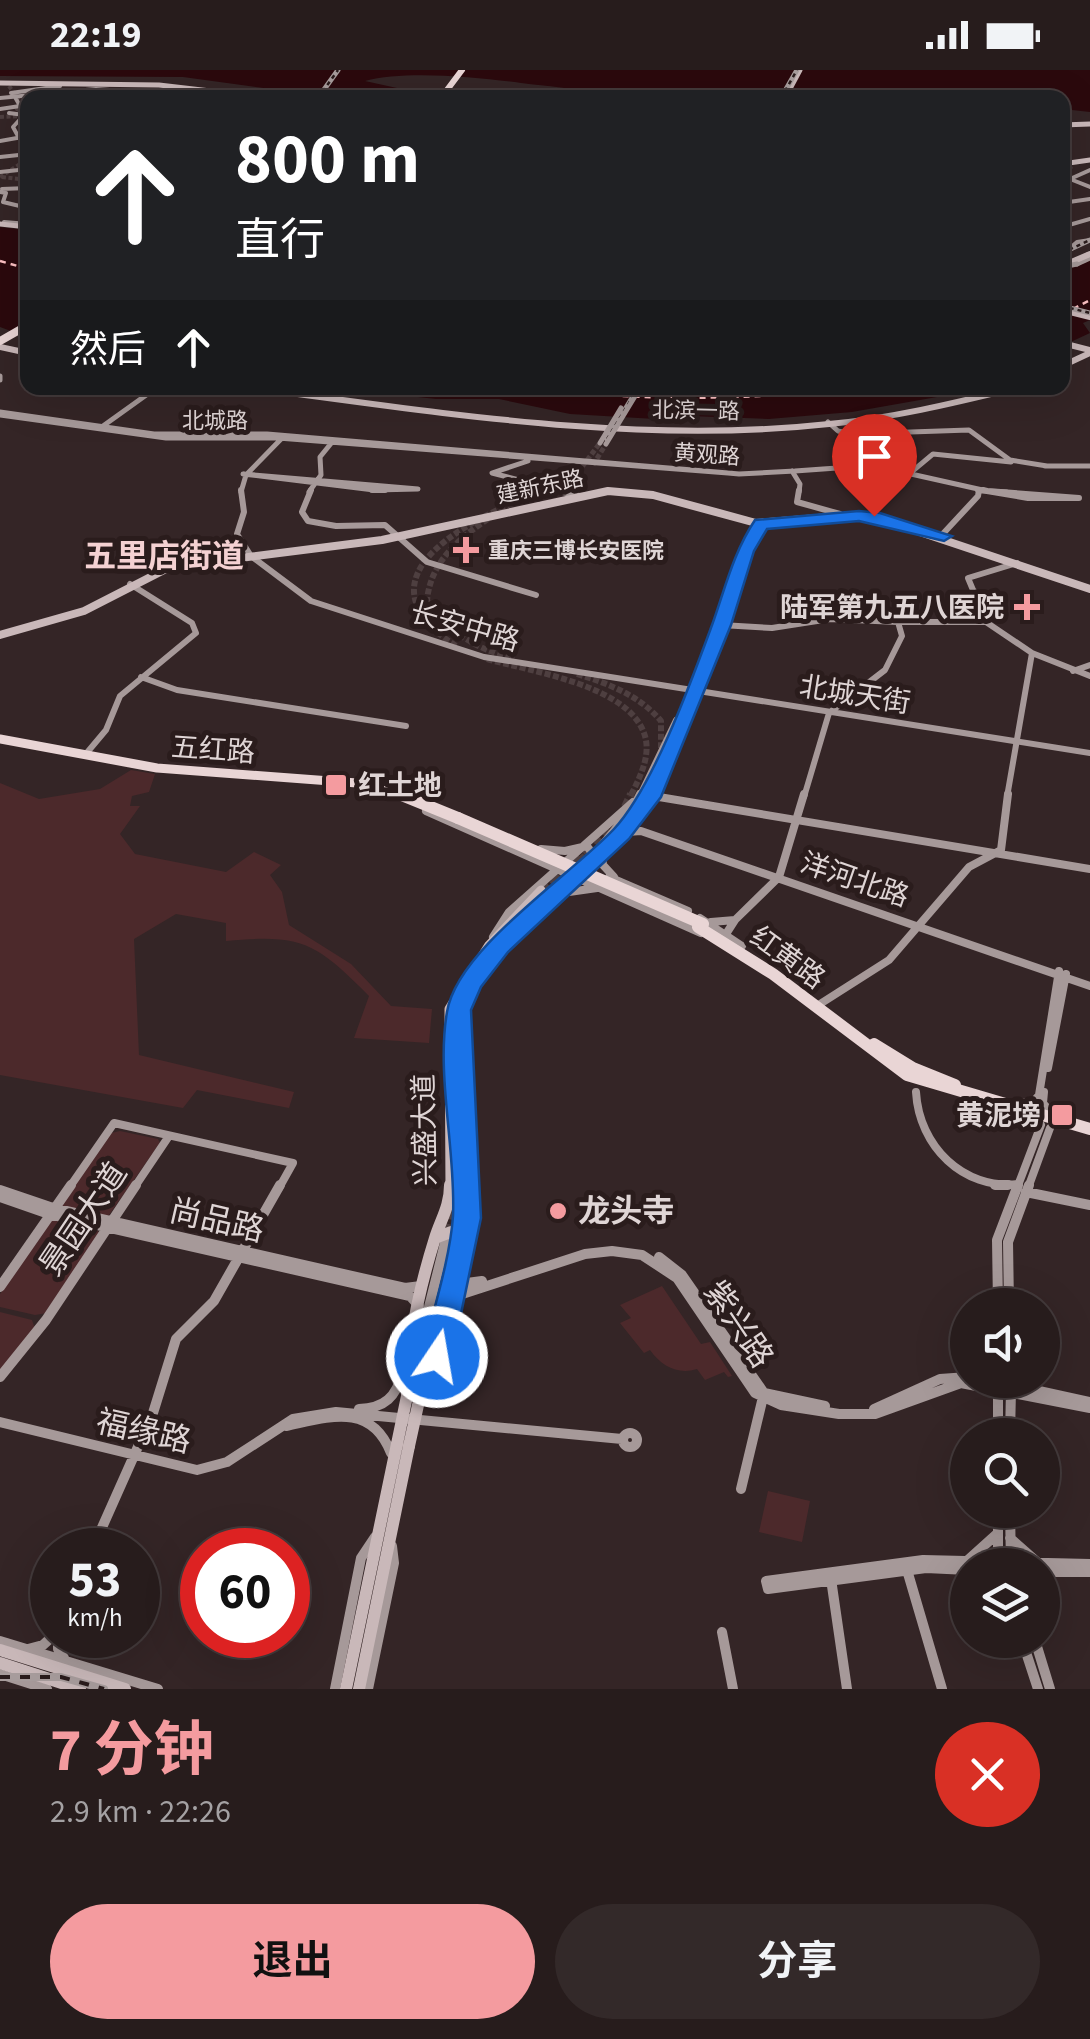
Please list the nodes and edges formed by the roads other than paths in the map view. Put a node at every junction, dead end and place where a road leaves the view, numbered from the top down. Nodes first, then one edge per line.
1 (75, 82) junction
2 (0, 83) edge
3 (100, 83) junction
4 (167, 86) junction
5 (185, 87) dead end
6 (35, 88) junction
7 (20, 90) edge
8 (22, 90) edge
9 (64, 90) edge
10 (104, 90) edge
11 (185, 90) edge
12 (200, 90) edge
13 (12, 92) junction
14 (20, 92) edge
15 (0, 99) edge
16 (0, 113) edge
17 (20, 121) edge
18 (19, 138) joint
19 (0, 142) edge
20 (0, 158) edge
21 (1, 169) edge
22 (1090, 170) edge
23 (1090, 188) edge
24 (0, 194) edge
25 (20, 206) edge
26 (146, 395) edge
27 (311, 395) edge
28 (346, 395) edge
29 (633, 395) edge
30 (978, 395) edge
31 (984, 395) edge
32 (0, 414) edge
33 (899, 414) junction
34 (827, 423) junction
35 (101, 428) junction
36 (281, 437) junction
37 (332, 442) junction
38 (603, 443) tunnel mouth
39 (538, 459) junction
40 (1009, 462) junction
41 (1050, 466) junction
42 (1090, 466) edge
43 (1033, 468) junction
44 (1074, 468) junction
45 (792, 471) junction
46 (246, 474) junction
47 (911, 474) junction
48 (315, 483) junction
49 (977, 490) junction
50 (577, 495) junction
51 (1079, 498) dead end
52 (842, 514) junction
53 (759, 523) junction
54 (399, 536) junction
55 (942, 536) junction
56 (249, 556) junction
57 (1016, 564) junction
58 (131, 585) junction
59 (1090, 588) edge
60 (536, 595) dead end
61 (326, 596) dead end
62 (327, 606) junction
63 (898, 622) junction
64 (986, 622) junction
65 (719, 625) junction
66 (0, 634) edge
67 (1032, 653) junction
68 (1090, 665) edge
69 (1073, 670) junction
70 (141, 676) junction
71 (1090, 676) edge
72 (692, 691) junction
73 (831, 712) junction
74 (406, 726) dead end
75 (1014, 740) junction
76 (0, 741) edge
77 (1090, 753) edge
78 (85, 755) junction
79 (658, 774) junction
80 (654, 788) junction
81 (645, 797) junction
82 (420, 804) junction
83 (636, 817) junction
84 (797, 818) junction
85 (456, 820) joint
86 (507, 848) junction
87 (541, 848) junction
88 (598, 848) junction
89 (998, 851) junction
90 (530, 858) junction
91 (570, 860) junction
92 (1090, 866) edge
93 (586, 867) junction
94 (558, 870) junction
95 (780, 875) junction
96 (575, 877) junction
97 (618, 880) junction
98 (609, 891) junction
99 (545, 892) junction
100 (734, 920) junction
101 (702, 924) junction
102 (918, 924) junction
103 (726, 934) junction
104 (495, 944) junction
105 (739, 948) junction
106 (1062, 974) junction
107 (1090, 984) edge
108 (820, 1004) junction
109 (908, 1075) junction
110 (930, 1085) junction
111 (916, 1092) junction
112 (1027, 1108) junction
113 (1049, 1110) junction
114 (1090, 1121) edge
115 (1050, 1125) junction
116 (1090, 1128) edge
117 (169, 1136) junction
118 (1005, 1186) junction
119 (1022, 1188) junction
120 (0, 1193) edge
121 (1014, 1196) junction
122 (1090, 1205) edge
123 (448, 1210) junction
124 (51, 1211) junction
125 (467, 1218) junction
126 (109, 1224) junction
127 (450, 1239) junction
128 (242, 1254) junction
129 (455, 1271) junction
130 (424, 1284) junction
131 (0, 1287) edge
132 (998, 1288) edge
133 (1009, 1288) edge
134 (448, 1304) junction
135 (419, 1306) junction
136 (407, 1353) junction
137 (0, 1378) edge
138 (950, 1378) edge
139 (950, 1383) edge
140 (415, 1390) junction
141 (763, 1396) junction
142 (1048, 1398) edge
143 (1058, 1398) edge
144 (1090, 1405) edge
145 (0, 1422) edge
146 (276, 1428) junction
147 (622, 1439) dead end
148 (403, 1445) junction
149 (132, 1456) junction
150 (393, 1462) junction
151 (741, 1490) dead end
152 (101, 1528) edge
153 (1002, 1528) edge
154 (1006, 1528) edge
155 (385, 1530) junction
156 (1004, 1535) junction
157 (989, 1548) edge
158 (1004, 1548) edge
159 (1021, 1548) edge
160 (950, 1565) edge
161 (1060, 1566) edge
162 (1090, 1568) edge
163 (950, 1569) edge
164 (907, 1570) junction
165 (1060, 1570) edge
166 (831, 1579) junction
167 (722, 1632) dead end
168 (0, 1641) edge
169 (30, 1648) edge
170 (27, 1649) junction
171 (0, 1650) edge
172 (65, 1658) edge
173 (1028, 1658) edge
174 (1040, 1658) edge
175 (67, 1661) junction
176 (0, 1663) edge
177 (0, 1674) edge
178 (44, 1689) edge
179 (80, 1689) edge
180 (125, 1689) edge
181 (158, 1689) edge
182 (335, 1689) edge
183 (346, 1689) edge
184 (359, 1689) edge
185 (368, 1689) edge
186 (733, 1689) edge
187 (847, 1689) edge
188 (942, 1689) edge
189 (1038, 1689) edge
190 (1050, 1689) edge

1 - 2 main road
1 - 3 main road
1 - 4 main road
1 - 6 main road
2 - 13 main road
3 - 6 main road
3 - 11 main road
4 - 5 main road
4 - 12 main road
6 - 8 main road
7 - 13 main road
9 - 10 main road
13 - 14 main road
13 - 15 main road
13 - 16 main road
17 - 18 main road
18 - 19 main road
20 - 21 main road
22 - 23 main road
24 - 25 main road
26 - 35 main road, 北城路
27 - 34 main road, 北滨一路
28 - 34 main road, 北滨一路
29 - 38 main road, bridge
30 - 33 main road, 北滨一路
31 - 33 main road, 北滨一路
32 - 35 main road, 北城路
33 - 34 main road, 北滨一路
34 - 40 main road
35 - 36 main road, 北城路
36 - 37 main road, 北城路
36 - 46 main road
37 - 39 main road, 黄观路
37 - 48 main road
39 - 45 main road, 黄观路
39 - 50 main road
40 - 41 main road
40 - 43 main road
40 - 47 main road
40 - 47 main road
41 - 42 main road
41 - 44 main road
42 - 43 main road
42 - 44 main road
43 - 44 main road
45 - 47 main road, 黄观路
45 - 52 main road
46 - 48 main road
46 - 56 main road
47 - 49 main road, 黄观路
48 - 48 main road
48 - 54 main road
49 - 51 main road, 黄观路
49 - 55 main road
50 - 53 main road, 建新东路
50 - 54 main road, 建新东路
52 - 53 main road, 建新东路
52 - 55 main road, 建新东路
53 - 55 main road, 建新东路
53 - 65 main road
54 - 56 main road, 建新东路
54 - 60 main road
55 - 57 main road, 建新东路
56 - 58 main road, 建新东路
56 - 62 main road, 长安中路
56 - 72 main road, 长安中路
57 - 59 main road, 建新东路
57 - 64 main road
58 - 66 main road, 建新东路
58 - 70 main road
61 - 62 main road
62 - 72 main road, 长安中路
63 - 64 main road
63 - 65 main road
63 - 73 main road
64 - 67 main road
65 - 72 main road
67 - 69 main road
67 - 75 main road
68 - 69 main road
69 - 71 main road
70 - 74 main road
70 - 78 main road
72 - 73 main road, 北城天街
72 - 79 main road
72 - 81 main road
73 - 75 main road, 北城天街
73 - 84 main road
75 - 77 main road, 北城天街
75 - 89 main road
76 - 78 highway, 五红路
76 - 82 highway, 五红路
78 - 82 highway, 五红路
79 - 80 main road
79 - 88 main road
80 - 81 main road
80 - 84 main road
81 - 83 main road
81 - 84 main road
81 - 88 main road
82 - 85 highway, 五红路
82 - 86 main road, 五红路
82 - 87 main road, 五红路
83 - 88 main road
83 - 95 main road, 洋河北路
84 - 89 main road
84 - 95 main road
85 - 101 highway, 红黄路, bridge
86 - 90 main road, 五红路
86 - 99 main road
87 - 88 main road
87 - 90 main road
87 - 91 main road, 五红路
88 - 91 main road
88 - 93 main road
88 - 95 main road, 洋河北路
88 - 97 main road
89 - 92 main road
89 - 102 main road
90 - 94 main road, 五红路
91 - 93 main road, 五红路
91 - 94 main road
93 - 96 main road
93 - 97 main road, 五红路
94 - 96 main road, 五红路
94 - 99 main road
95 - 100 main road
95 - 102 main road, 洋河北路
96 - 98 main road, 五红路
96 - 99 main road
97 - 98 main road
97 - 101 main road, 五红路
98 - 99 main road
98 - 105 main road, 五红路
99 - 104 main road, 兴盛大道
100 - 101 main road
100 - 103 main road
101 - 103 main road
101 - 105 highway, 红黄路
102 - 106 main road, 洋河北路
102 - 108 main road
103 - 105 main road
104 - 123 main road, 兴盛大道
104 - 125 main road, 兴盛大道
105 - 108 highway, 红黄路
105 - 109 highway, 红黄路
106 - 107 main road, 洋河北路
106 - 112 main road
106 - 113 main road
108 - 112 highway, 红黄路
109 - 110 highway, 红黄路
109 - 111 main road
110 - 111 main road
110 - 112 highway, 红黄路
111 - 118 main road
112 - 113 highway, 红黄路
112 - 115 highway, 红黄路
112 - 115 main road
113 - 114 highway, 红黄路
115 - 116 highway, 红黄路
115 - 119 main road
117 - 124 main road, 景园大道
117 - 126 main road, 景园大道
117 - 128 main road
118 - 119 main road
118 - 121 main road
119 - 121 main road
119 - 122 main road
119 - 133 main road
120 - 124 main road, 尚品路
121 - 132 main road
123 - 125 main road
123 - 127 main road, 兴盛大道
124 - 126 main road, 尚品路
124 - 131 main road, 景园大道
125 - 127 main road, 兴盛大道
126 - 128 main road, 尚品路
126 - 137 main road, 景园大道
127 - 129 main road, 兴盛大道
127 - 130 main road, 兴盛大道
127 - 140 main road
128 - 130 main road, 尚品路
128 - 135 main road, 尚品路
128 - 149 main road
129 - 134 main road, 兴盛大道
129 - 141 main road, 紫兴路
130 - 135 main road, 兴盛大道
134 - 140 main road, 兴盛大道
134 - 141 main road, 紫兴路
135 - 136 main road, 兴盛大道
136 - 140 main road, 兴盛大道
136 - 146 main road
138 - 141 main road, 紫兴路
139 - 141 main road, 紫兴路
140 - 148 main road, bridge
141 - 151 main road
142 - 144 main road
143 - 144 main road
145 - 149 main road, 福缘路
146 - 147 main road, 福缘路
146 - 149 main road, 福缘路
146 - 150 main road
148 - 150 main road
148 - 155 main road
149 - 152 main road
150 - 155 main road
153 - 156 main road
154 - 156 main road
155 - 182 main road
155 - 183 main road
155 - 184 main road
155 - 185 main road
156 - 157 main road
156 - 158 main road
156 - 159 main road
160 - 166 main road
161 - 162 main road
162 - 165 main road
163 - 164 main road
164 - 166 main road
164 - 188 main road
166 - 187 main road
167 - 186 main road
168 - 170 main road
169 - 170 main road
170 - 175 main road
171 - 180 main road
172 - 175 main road
173 - 189 main road
174 - 190 main road
175 - 181 main road
176 - 179 main road
177 - 178 main road

